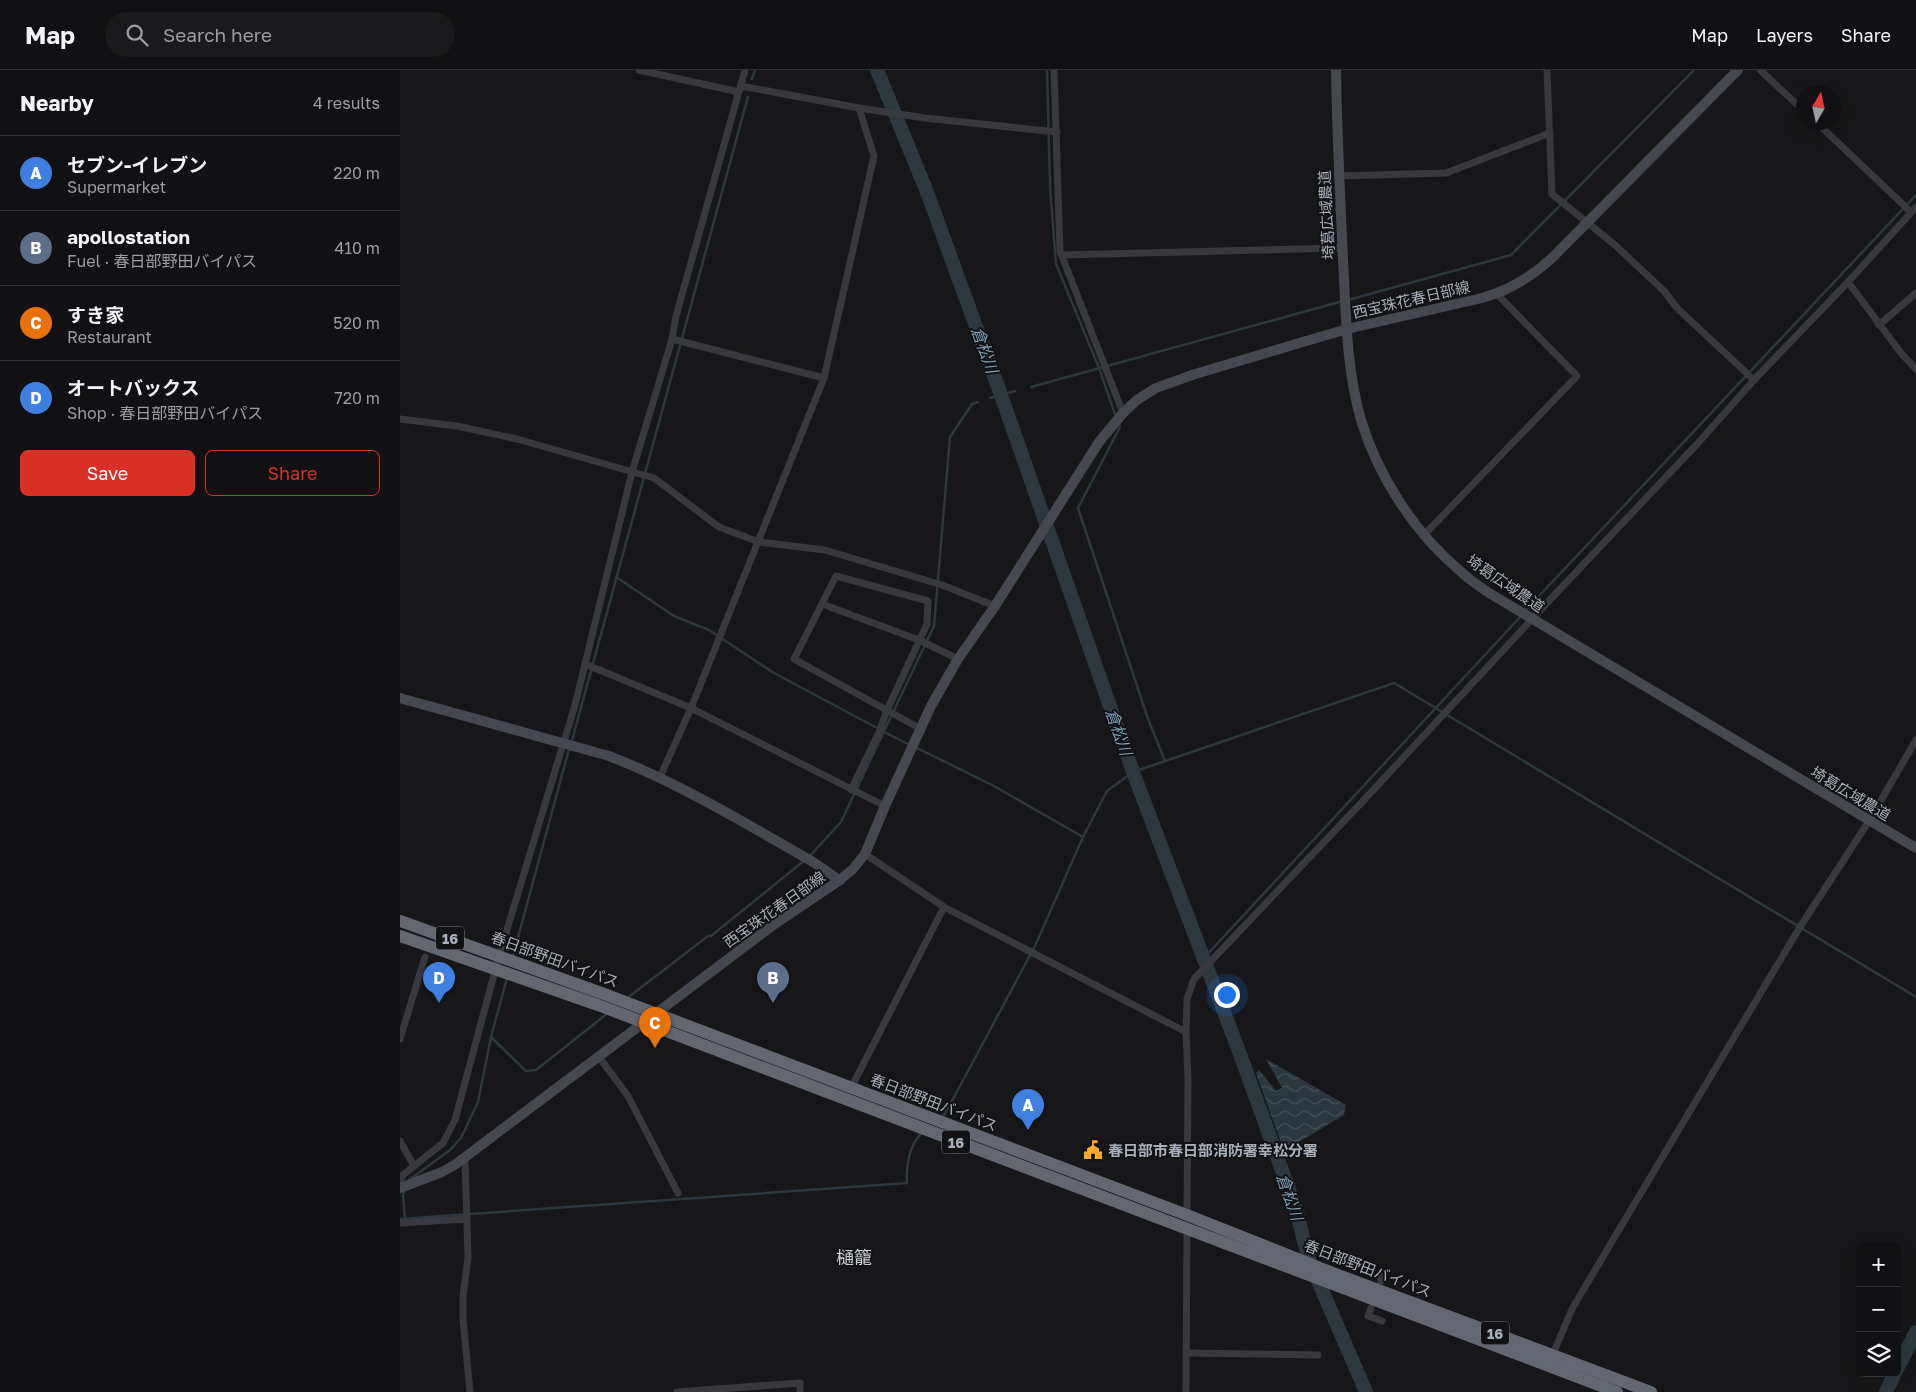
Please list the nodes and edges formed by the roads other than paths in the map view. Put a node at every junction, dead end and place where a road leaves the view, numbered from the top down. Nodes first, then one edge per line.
1 (639, 70) edge
2 (745, 70) edge
3 (1054, 70) edge
4 (1336, 70) edge
5 (1547, 70) edge
6 (1738, 70) edge
7 (1760, 70) edge
8 (740, 89) junction
9 (1796, 104) edge
10 (859, 108) junction
11 (1825, 130) edge
12 (1055, 132) junction
13 (1550, 133) junction
14 (1338, 176) junction
15 (1914, 209) edge
16 (1587, 223) junction
17 (1342, 248) junction
18 (1062, 255) junction
19 (1848, 282) junction
20 (1916, 293) edge
21 (1497, 294) junction
22 (1879, 325) junction
23 (1346, 329) junction
24 (674, 339) junction
25 (1916, 369) edge
26 (824, 378) junction
27 (1754, 380) junction
28 (1123, 412) junction
29 (400, 419) edge
30 (636, 473) junction
31 (1424, 535) junction
32 (758, 542) junction
33 (822, 604) junction
34 (995, 606) junction
35 (1532, 619) junction
36 (919, 640) junction
37 (958, 659) junction
38 (585, 664) junction
39 (400, 698) edge
40 (691, 708) junction
41 (887, 710) junction
42 (921, 729) junction
43 (1916, 740) edge
44 (562, 743) junction
45 (660, 777) junction
46 (851, 790) junction
47 (885, 806) junction
48 (1869, 821) junction
49 (1916, 848) edge
50 (865, 854) junction
51 (840, 880) junction
52 (944, 906) junction
53 (400, 921) edge
54 (400, 936) edge
55 (500, 956) junction
56 (425, 957) dead end
57 (496, 969) junction
58 (656, 1014) junction
59 (644, 1023) junction
60 (1186, 1032) junction
61 (400, 1039) edge
62 (599, 1057) junction
63 (851, 1088) junction
64 (400, 1141) edge
65 (465, 1157) junction
66 (414, 1166) junction
67 (400, 1186) edge
68 (678, 1193) dead end
69 (1187, 1215) junction
70 (467, 1219) junction
71 (400, 1223) edge
72 (1187, 1229) junction
73 (1371, 1308) dead end
74 (1382, 1320) dead end
75 (1187, 1353) junction
76 (1553, 1354) junction
77 (1318, 1355) dead end
78 (470, 1392) edge
79 (677, 1392) edge
80 (800, 1392) edge
81 (1186, 1392) edge
82 (1617, 1392) edge
83 (1651, 1392) edge

1 - 8 street
2 - 8 street
3 - 12 street
4 - 14 main road, 埼葛広域農道
5 - 13 street
6 - 16 main road, 西宝珠花春日部線
7 - 9 street
8 - 10 street
8 - 24 street
10 - 12 street
10 - 26 street
11 - 15 street
12 - 18 street
13 - 14 street
13 - 16 street
14 - 17 main road, 埼葛広域農道
15 - 19 street
16 - 21 main road, 西宝珠花春日部線
16 - 27 street
17 - 18 street
17 - 23 main road, 埼葛広域農道
18 - 28 street
19 - 22 street
19 - 27 street
20 - 22 street
21 - 23 main road, 西宝珠花春日部線
21 - 31 street
22 - 25 street
23 - 28 main road, 西宝珠花春日部線
23 - 31 main road, 埼葛広域農道
24 - 26 street
24 - 30 street
26 - 32 street
27 - 35 street
28 - 34 main road, 西宝珠花春日部線
29 - 30 street
30 - 32 street
30 - 38 street
31 - 35 main road, 埼葛広域農道
32 - 34 street
32 - 40 street
33 - 36 street
33 - 36 street
33 - 41 street
34 - 37 main road, 西宝珠花春日部線
35 - 48 main road, 埼葛広域農道
35 - 60 street
36 - 37 street
36 - 41 street
37 - 42 main road, 西宝珠花春日部線
38 - 40 street
38 - 44 street
39 - 44 main road
40 - 45 street
40 - 46 street
41 - 42 street
41 - 46 street
42 - 47 main road, 西宝珠花春日部線
43 - 48 street
44 - 45 main road
44 - 55 street
45 - 51 main road
46 - 47 street
47 - 50 main road, 西宝珠花春日部線
48 - 49 main road, 埼葛広域農道
48 - 76 street
50 - 51 main road, 西宝珠花春日部線
50 - 52 street
51 - 58 main road, 西宝珠花春日部線
52 - 60 street
52 - 63 street
53 - 55 highway, 春日部野田バイパス / 16
54 - 57 highway, 春日部野田バイパス / 16
55 - 57 street
55 - 58 highway, 春日部野田バイパス / 16
56 - 61 street
57 - 59 highway, 春日部野田バイパス / 16
57 - 66 street
58 - 59 main road, 西宝珠花春日部線
58 - 63 highway, 春日部野田バイパス / 16
59 - 62 main road, 西宝珠花春日部線
59 - 72 highway, 春日部野田バイパス / 16
60 - 69 street
62 - 65 main road, 西宝珠花春日部線
62 - 68 street
63 - 69 highway, 春日部野田バイパス / 16
64 - 66 street
65 - 67 main road, 西宝珠花春日部線
65 - 70 street
66 - 67 street
69 - 72 street
69 - 76 highway, 春日部野田バイパス / 16
70 - 71 street
70 - 78 street
72 - 75 street
72 - 82 highway, 春日部野田バイパス / 16
73 - 74 street
75 - 77 street
75 - 81 street
76 - 83 highway, 春日部野田バイパス / 16
79 - 80 street

